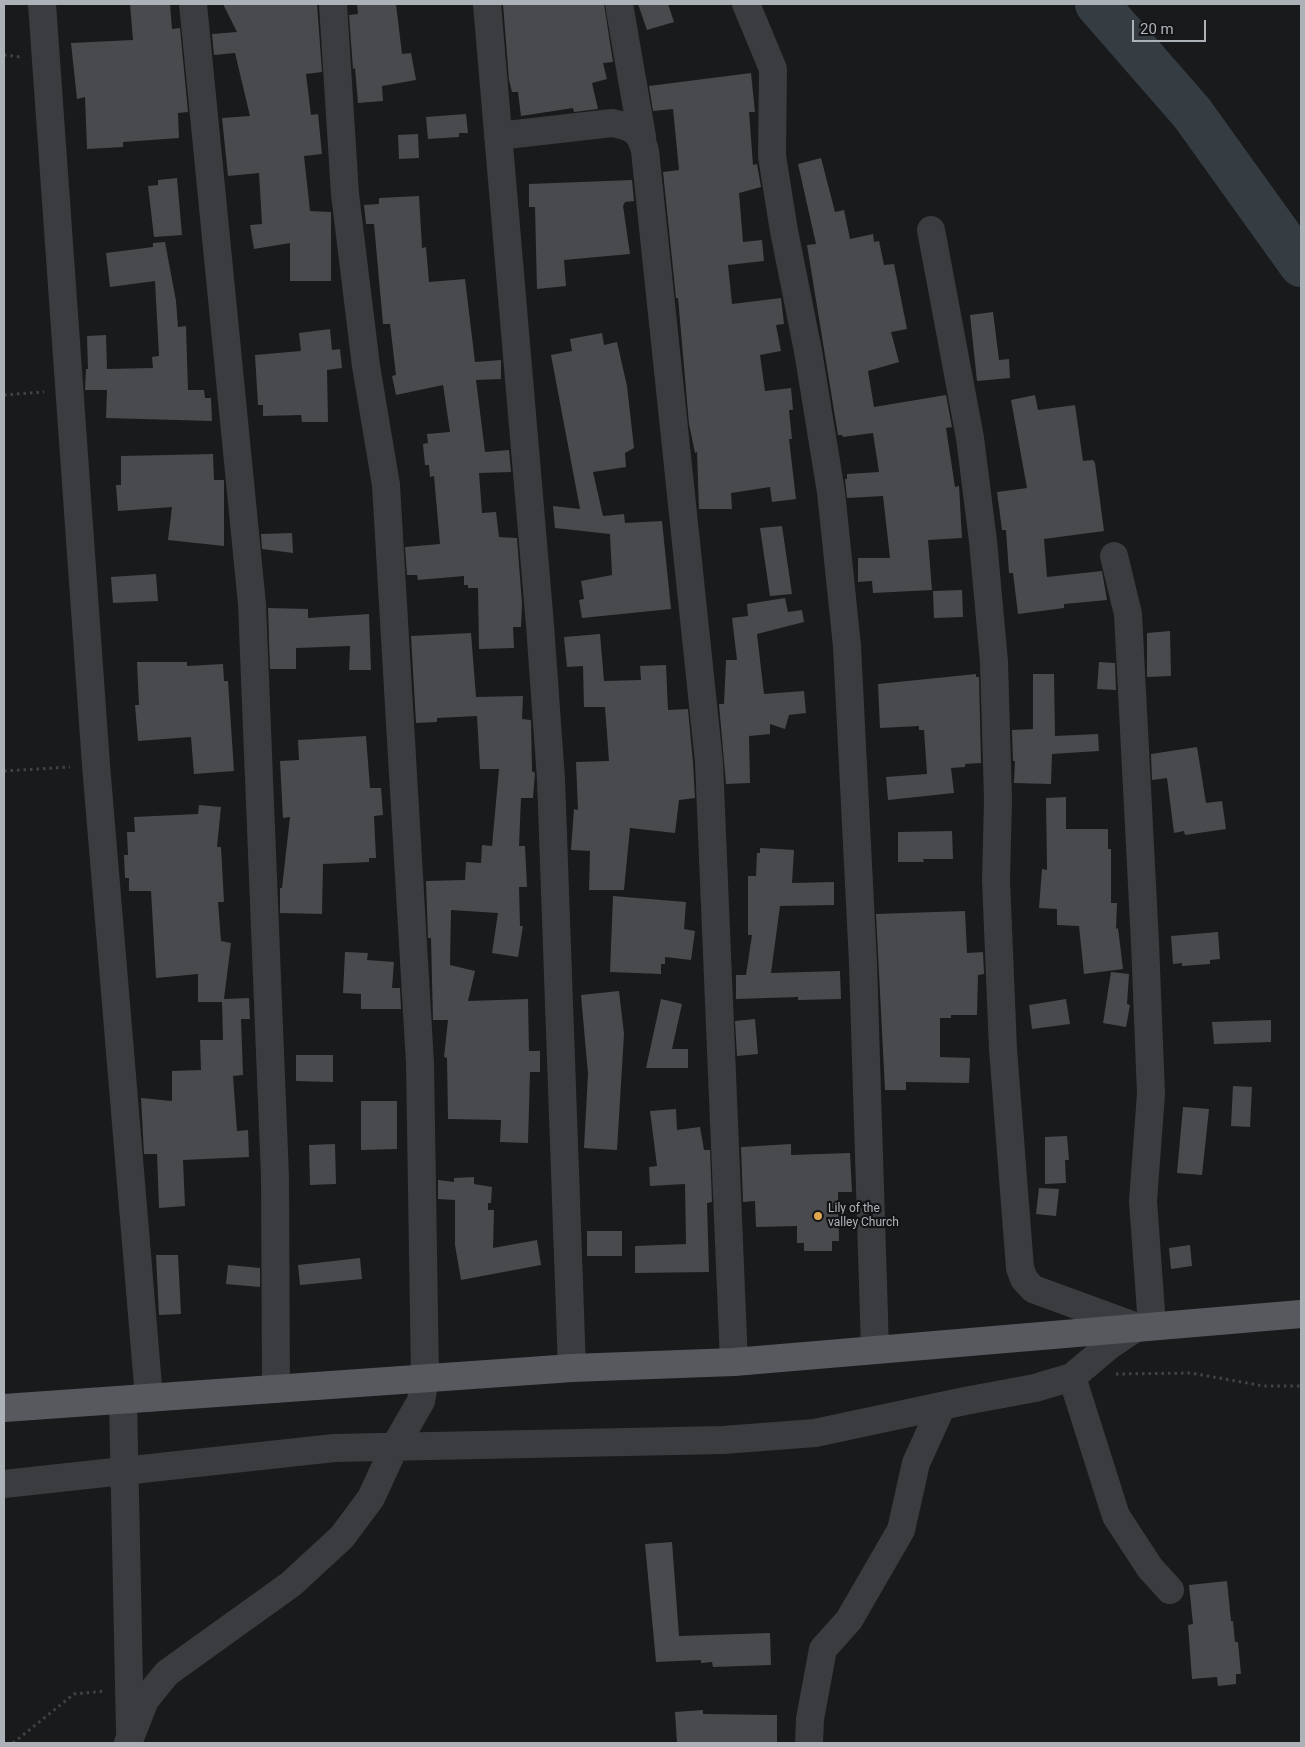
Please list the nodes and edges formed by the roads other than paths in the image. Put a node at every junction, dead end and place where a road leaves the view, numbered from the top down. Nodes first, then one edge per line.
1 (42, 4) edge
2 (192, 4) edge
3 (333, 4) edge
4 (486, 4) edge
5 (619, 4) edge
6 (746, 4) edge
7 (498, 136) junction
8 (642, 137) junction
9 (931, 230) dead end
10 (1114, 556) dead end
11 (1301, 1314) edge
12 (1145, 1327) junction
13 (875, 1348) junction
14 (734, 1362) junction
15 (572, 1368) junction
16 (1082, 1370) junction
17 (425, 1378) junction
18 (276, 1389) junction
19 (136, 1399) junction
20 (942, 1406) junction
21 (4, 1408) edge
22 (394, 1448) junction
23 (123, 1470) junction
24 (4, 1484) edge
25 (1170, 1590) dead end
26 (129, 1739) edge
27 (809, 1743) edge

1 - 19 street
2 - 18 street
3 - 17 street
4 - 7 street
5 - 8 street
6 - 13 street
7 - 8 street
7 - 15 street
8 - 14 street
9 - 12 street
10 - 12 street
11 - 12 main road
12 - 13 main road
12 - 16 street
13 - 14 main road
14 - 15 main road
15 - 17 main road
16 - 20 street
16 - 25 street
17 - 18 main road
17 - 22 street
18 - 19 main road
19 - 21 main road
19 - 23 street
20 - 22 street
20 - 27 street
22 - 23 street
22 - 26 street
23 - 24 street
23 - 26 street

